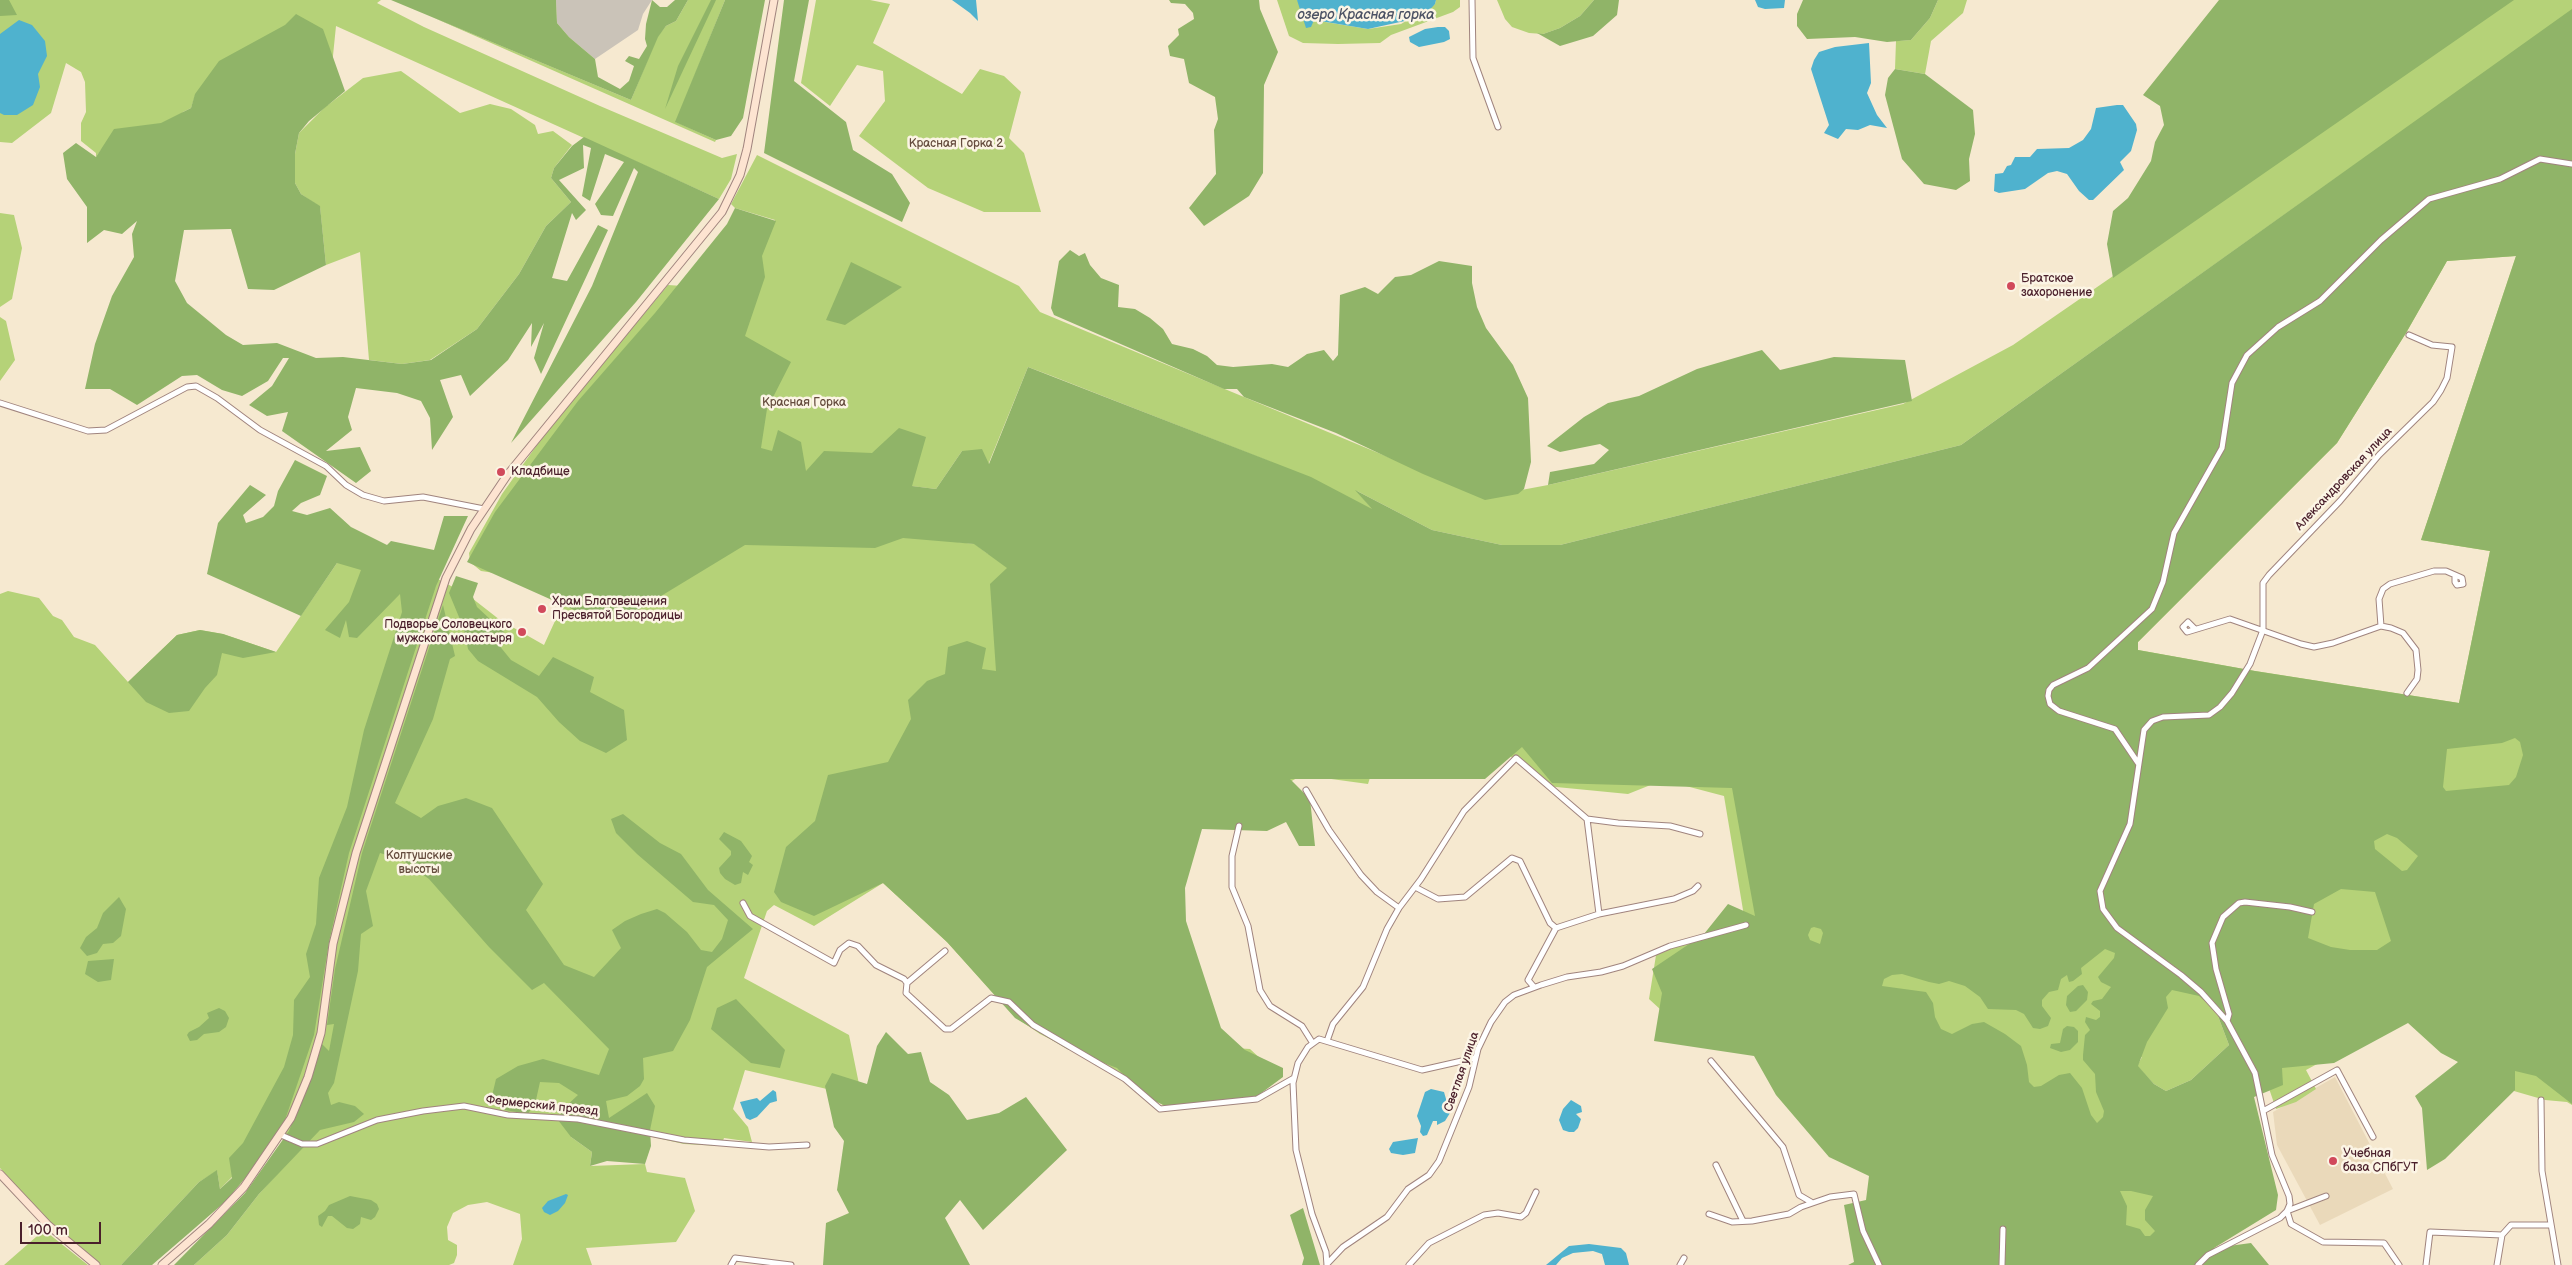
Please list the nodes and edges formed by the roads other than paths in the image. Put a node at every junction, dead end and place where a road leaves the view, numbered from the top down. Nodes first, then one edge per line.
1 (774, 0) edge
2 (1472, 0) edge
3 (1498, 127) dead end
4 (2572, 164) edge
5 (2409, 335) dead end
6 (0, 402) edge
7 (484, 508) junction
8 (2455, 576) dead end
9 (2381, 626) junction
10 (2195, 629) dead end
11 (2263, 630) junction
12 (2407, 693) dead end
13 (2138, 763) junction
14 (1306, 790) dead end
15 (1587, 819) junction
16 (1239, 826) dead end
17 (1700, 834) dead end
18 (1698, 886) dead end
19 (1415, 887) junction
20 (743, 903) dead end
21 (1399, 908) junction
22 (2312, 912) dead end
23 (1599, 914) junction
24 (1746, 925) dead end
25 (1556, 928) junction
26 (945, 951) dead end
27 (908, 983) junction
28 (1534, 987) junction
29 (2228, 1021) junction
30 (1327, 1041) junction
31 (1312, 1042) junction
32 (1475, 1058) junction
33 (1712, 1061) dead end
34 (1294, 1078) junction
35 (2541, 1100) dead end
36 (2263, 1111) junction
37 (281, 1135) junction
38 (2373, 1137) dead end
39 (807, 1145) dead end
40 (1716, 1165) dead end
41 (0, 1174) edge
42 (1536, 1192) dead end
43 (2326, 1196) dead end
44 (1813, 1202) junction
45 (2288, 1211) junction
46 (1709, 1214) dead end
47 (1743, 1221) junction
48 (2551, 1225) junction
49 (2003, 1229) dead end
50 (2502, 1235) junction
51 (1684, 1258) dead end
52 (96, 1265) edge
53 (162, 1265) edge
54 (731, 1265) edge
55 (791, 1265) edge
56 (1327, 1265) edge
57 (1409, 1265) edge
58 (1680, 1265) edge
59 (1878, 1265) edge
60 (2002, 1265) edge
61 (2198, 1265) edge
62 (2399, 1265) edge
63 (2426, 1265) edge
64 (2497, 1265) edge
65 (2558, 1265) edge

1 - 7 main road
2 - 3 street
4 - 13 street
5 - 11 street, Александровская улица
6 - 7 street
7 - 37 main road
8 - 9 street
9 - 11 street
9 - 12 street
10 - 11 street
11 - 13 street, Александровская улица
13 - 29 street, Александровская улица
14 - 21 street
15 - 17 street
15 - 19 street
15 - 23 street
16 - 31 street
18 - 23 street
19 - 21 street
19 - 25 street
20 - 27 street
21 - 30 street
22 - 29 street
23 - 25 street
24 - 28 street, Светлая улица
25 - 28 street
26 - 27 street
27 - 34 street
28 - 32 street, Светлая улица
29 - 36 street
30 - 31 street
30 - 32 street
31 - 34 street
32 - 56 street, Светлая улица
33 - 44 street
34 - 56 street
35 - 48 street
36 - 38 street
36 - 45 street
37 - 39 street, Фермерский проезд
37 - 53 main road
40 - 47 street
41 - 52 main road
42 - 57 street
43 - 45 street
44 - 47 street
44 - 59 street
45 - 61 street
45 - 62 street
46 - 47 street
48 - 50 street
48 - 65 street
49 - 60 street
50 - 63 street
50 - 64 street
51 - 58 street
54 - 55 street

